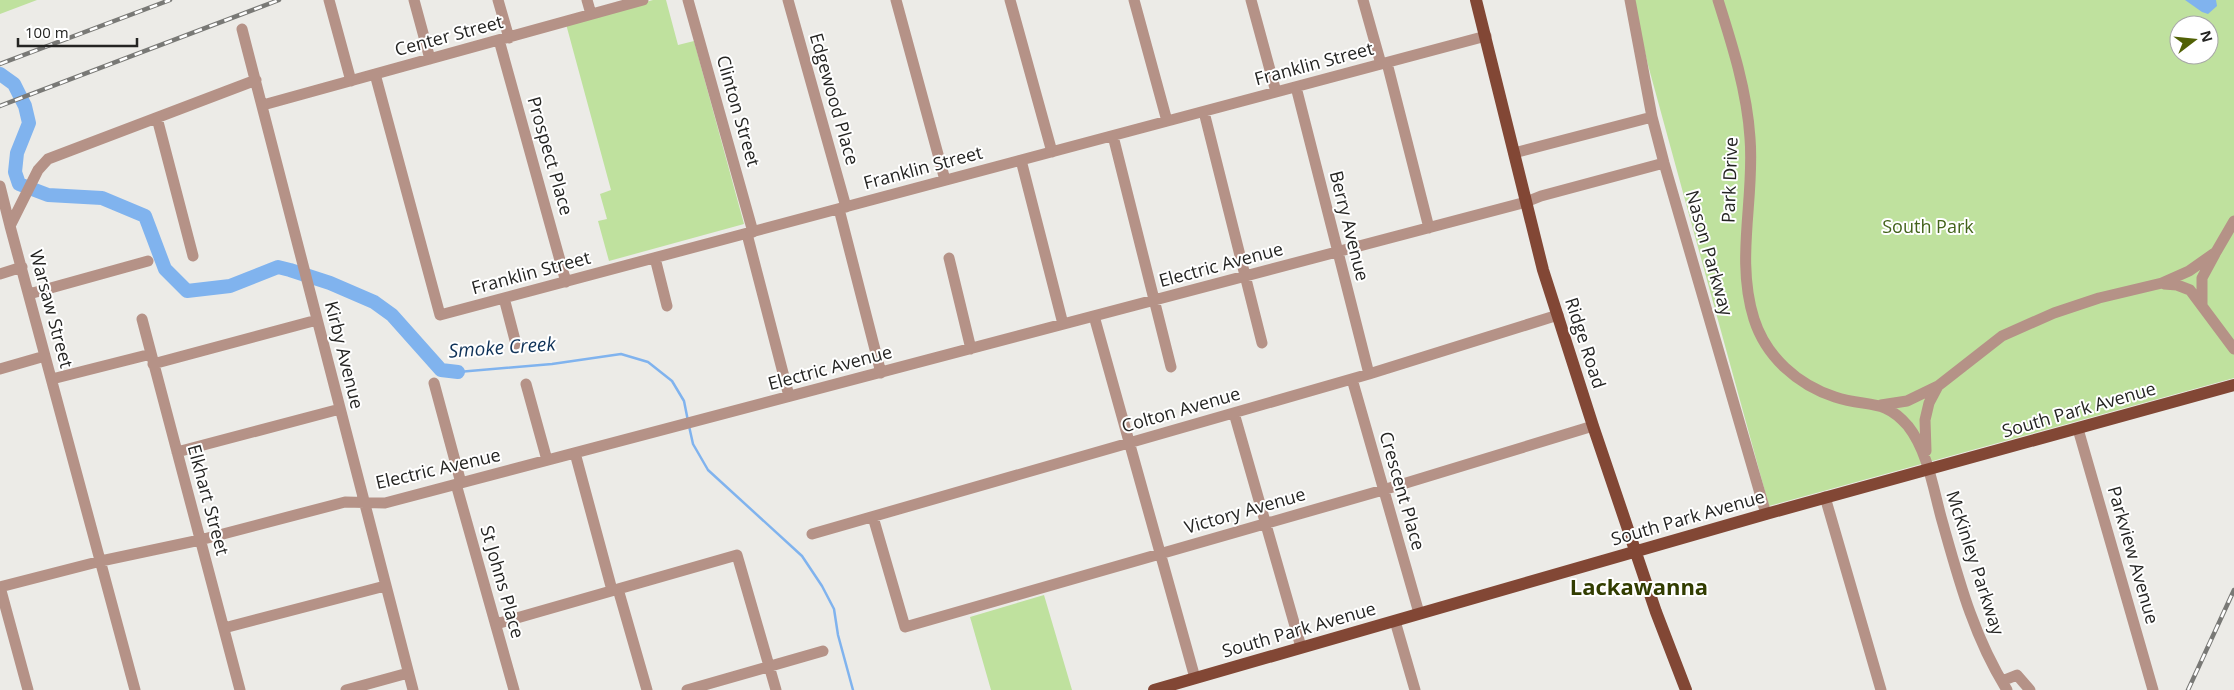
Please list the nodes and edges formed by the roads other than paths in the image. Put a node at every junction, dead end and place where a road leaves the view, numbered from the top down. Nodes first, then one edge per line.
1 (329, 0) edge
2 (414, 0) edge
3 (498, 0) edge
4 (587, 0) edge
5 (643, 0) edge
6 (688, 0) edge
7 (788, 0) edge
8 (896, 0) edge
9 (1010, 0) edge
10 (1134, 0) edge
11 (1251, 0) edge
12 (1363, 0) edge
13 (1476, 0) edge
14 (1630, 0) edge
15 (1718, 0) edge
16 (591, 14) junction
17 (242, 29) dead end
18 (1486, 36) junction
19 (504, 39) junction
20 (430, 59) junction
21 (1384, 64) junction
22 (375, 74) junction
23 (256, 80) junction
24 (351, 81) junction
25 (1296, 87) junction
26 (1276, 92) junction
27 (263, 105) junction
28 (1204, 112) junction
29 (1652, 117) junction
30 (157, 118) junction
31 (1167, 122) junction
32 (1113, 136) junction
33 (1052, 152) junction
34 (1514, 153) junction
35 (1021, 160) junction
36 (1664, 163) junction
37 (945, 180) junction
38 (0, 186) edge
39 (1526, 202) junction
40 (843, 208) junction
41 (2234, 220) edge
42 (10, 226) junction
43 (1429, 228) junction
44 (750, 233) junction
45 (1337, 252) junction
46 (2216, 252) junction
47 (193, 256) dead end
48 (655, 258) junction
49 (949, 258) dead end
50 (148, 261) dead end
51 (22, 267) junction
52 (0, 274) edge
53 (1245, 276) junction
54 (566, 282) junction
55 (2162, 284) junction
56 (29, 294) junction
57 (504, 298) junction
58 (1154, 300) junction
59 (2202, 304) junction
60 (667, 306) dead end
61 (1558, 315) junction
62 (1094, 316) junction
63 (142, 318) dead end
64 (318, 320) junction
65 (1063, 324) junction
66 (1262, 343) dead end
67 (516, 344) dead end
68 (971, 349) junction
69 (2234, 349) edge
70 (45, 356) junction
71 (152, 359) junction
72 (1171, 368) dead end
73 (0, 369) edge
74 (881, 373) junction
75 (1369, 374) junction
76 (1352, 379) junction
77 (52, 380) junction
78 (434, 383) dead end
79 (526, 384) dead end
80 (2234, 385) edge
81 (1938, 386) junction
82 (789, 396) junction
83 (1881, 405) junction
84 (340, 409) junction
85 (1234, 413) junction
86 (1593, 426) junction
87 (2078, 429) junction
88 (1129, 443) junction
89 (177, 452) junction
90 (575, 453) junction
91 (546, 460) junction
92 (1928, 470) junction
93 (458, 484) junction
94 (1383, 490) junction
95 (1825, 497) junction
96 (364, 502) junction
97 (1766, 514) junction
98 (872, 517) junction
99 (1266, 524) junction
100 (812, 534) dead end
101 (200, 540) junction
102 (1636, 552) junction
103 (1160, 554) junction
104 (101, 562) junction
105 (385, 586) junction
106 (0, 587) edge
107 (615, 589) junction
108 (1419, 613) junction
109 (1395, 620) junction
110 (496, 624) junction
111 (224, 628) junction
112 (1301, 647) junction
113 (823, 651) dead end
114 (769, 666) junction
115 (408, 673) junction
116 (1195, 678) junction
117 (2004, 686) edge
118 (28, 690) edge
119 (135, 690) edge
120 (240, 690) edge
121 (346, 690) edge
122 (413, 690) edge
123 (514, 690) edge
124 (647, 690) edge
125 (687, 690) edge
126 (776, 690) edge
127 (1154, 690) edge
128 (1415, 690) edge
129 (1686, 690) edge
130 (1881, 690) edge
131 (2030, 690) edge
132 (2153, 690) edge

1 - 24 street
2 - 20 street
3 - 19 street, Prospect Place
4 - 16 street
5 - 16 street, Center Street
6 - 44 street, Clinton Street
7 - 40 street, Edgewood Place
8 - 37 street
9 - 33 street
10 - 31 street
11 - 26 street
12 - 21 street
13 - 18 main road, Ridge Road
14 - 29 street, Nason Parkway
15 - 83 street, Park Drive
16 - 19 street, Center Street
17 - 23 street, Kirby Avenue
18 - 21 street, Franklin Street
18 - 34 main road, Ridge Road
19 - 20 street, Center Street
19 - 54 street, Prospect Place
20 - 22 street, Center Street
21 - 25 street, Franklin Street
21 - 43 street
22 - 24 street, Center Street
22 - 57 street, Franklin Street
23 - 27 street, Kirby Avenue
23 - 30 street
24 - 27 street, Center Street
25 - 26 street, Franklin Street
25 - 45 street, Berry Avenue
26 - 28 street, Franklin Street
27 - 64 street, Kirby Avenue
28 - 31 street, Franklin Street
28 - 53 street
29 - 34 street
29 - 36 street, Nason Parkway
30 - 42 street
30 - 47 street
31 - 32 street, Franklin Street
32 - 33 street, Franklin Street
32 - 58 street
33 - 35 street, Franklin Street
34 - 39 main road, Ridge Road
35 - 37 street, Franklin Street
35 - 65 street
36 - 39 street, Electric Avenue
36 - 97 street, Nason Parkway
37 - 40 street, Franklin Street
38 - 42 street, Warsaw Street
39 - 43 street, Electric Avenue
39 - 61 main road, Ridge Road
40 - 44 street, Franklin Street
40 - 74 street, Edgewood Place
41 - 46 street, Park Drive
42 - 51 street, Warsaw Street
43 - 45 street, Electric Avenue
44 - 48 street, Franklin Street
44 - 82 street, Clinton Street
45 - 53 street, Electric Avenue
45 - 75 street, Berry Avenue
46 - 55 street, Park Drive
46 - 59 street, Park Drive
48 - 54 street, Franklin Street
48 - 60 street
49 - 68 street
50 - 56 street
51 - 52 street
51 - 56 street, Warsaw Street
53 - 58 street, Electric Avenue
53 - 66 street
54 - 57 street, Franklin Street
55 - 59 street, Park Drive
55 - 81 street, Park Drive
56 - 70 street, Warsaw Street
57 - 67 street
58 - 62 street, Electric Avenue
58 - 72 street
59 - 69 street, Park Drive
61 - 75 street, Colton Avenue
61 - 86 main road, Ridge Road
62 - 65 street, Electric Avenue
62 - 88 street
63 - 71 street, Elkhart Street
64 - 71 street
64 - 84 street, Kirby Avenue
65 - 68 street, Electric Avenue
68 - 74 street, Electric Avenue
70 - 73 street
70 - 77 street, Warsaw Street
71 - 77 street
71 - 89 street, Elkhart Street
74 - 82 street, Electric Avenue
75 - 76 street, Colton Avenue
76 - 85 street, Colton Avenue
76 - 94 street, Crescent Place
77 - 104 street, Warsaw Street
78 - 93 street, St Johns Place
79 - 91 street
80 - 87 main road, South Park Avenue
81 - 83 street, Park Drive
81 - 92 street, Park Drive
82 - 90 street, Electric Avenue
83 - 92 street, Park Drive
84 - 89 street
84 - 96 street, Kirby Avenue
85 - 88 street, Colton Avenue
85 - 99 street
86 - 94 street, Victory Avenue
86 - 102 main road, Ridge Road
87 - 92 main road, South Park Avenue
87 - 132 street, Parkview Avenue
88 - 98 street, Colton Avenue
88 - 103 street
89 - 101 street, Elkhart Street
90 - 91 street, Electric Avenue
90 - 107 street
91 - 93 street, Electric Avenue
92 - 95 main road, South Park Avenue
92 - 117 street, McKinley Parkway
93 - 96 street, Electric Avenue
93 - 110 street, St Johns Place
94 - 99 street, Victory Avenue
94 - 108 street, Crescent Place
95 - 97 main road, South Park Avenue
95 - 130 street
96 - 101 street, Electric Avenue
96 - 105 street, Kirby Avenue
97 - 102 main road, South Park Avenue
98 - 100 street, Colton Avenue
98 - 103 street, Victory Avenue
99 - 103 street, Victory Avenue
99 - 112 street
101 - 104 street, Electric Avenue
101 - 111 street, Elkhart Street
102 - 108 main road, South Park Avenue
102 - 129 main road, Ridge Road
103 - 116 street
104 - 106 street, Electric Avenue
104 - 119 street, Warsaw Street
105 - 111 street
105 - 115 street, Kirby Avenue
106 - 118 street
107 - 110 street
107 - 114 street
107 - 124 street
108 - 109 main road, South Park Avenue
109 - 112 main road, South Park Avenue
109 - 128 street
110 - 123 street, St Johns Place
111 - 120 street, Elkhart Street
112 - 116 main road, South Park Avenue
113 - 114 street
114 - 125 street
114 - 126 street
115 - 121 street
115 - 122 street, Kirby Avenue
116 - 127 main road, South Park Avenue
117 - 131 street

